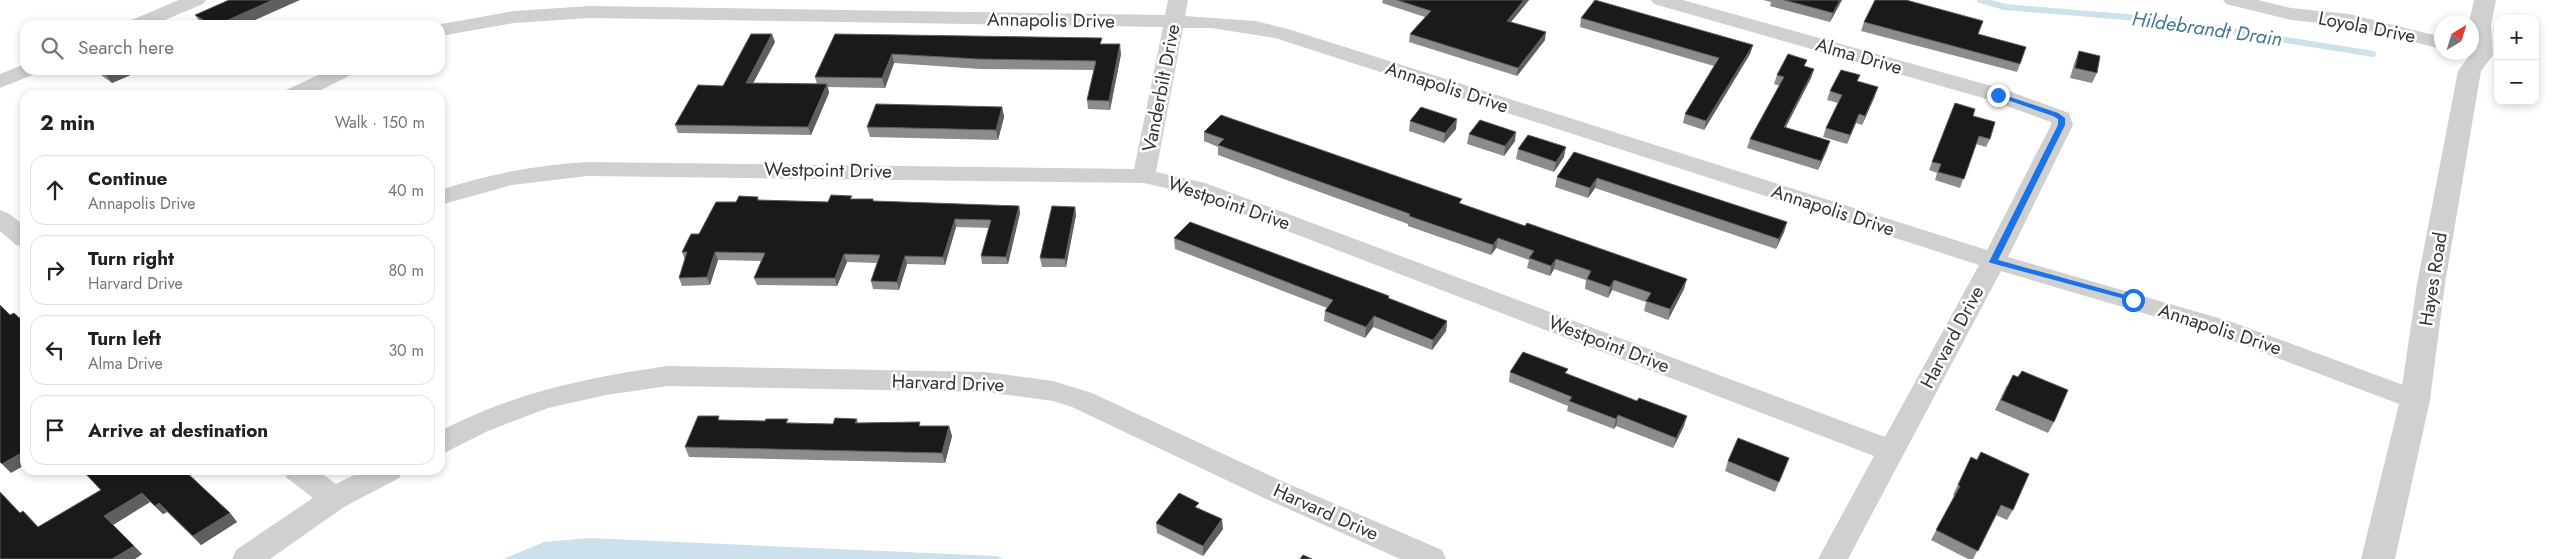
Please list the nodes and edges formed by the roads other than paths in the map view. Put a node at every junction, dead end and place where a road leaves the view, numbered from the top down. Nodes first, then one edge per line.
1 (196, 0) edge
2 (1178, 0) edge
3 (1661, 0) edge
4 (2233, 0) edge
5 (2485, 0) edge
6 (148, 20) edge
7 (1175, 22) junction
8 (445, 29) edge
9 (2479, 34) edge
10 (2434, 41) edge
11 (2474, 60) edge
12 (20, 73) edge
13 (336, 75) edge
14 (0, 82) edge
15 (304, 90) edge
16 (2055, 114) joint
17 (1144, 176) junction
18 (445, 196) edge
19 (1994, 262) junction
20 (2415, 400) junction
21 (445, 441) edge
22 (1891, 450) junction
23 (303, 475) edge
24 (380, 475) edge
25 (334, 499) junction
26 (247, 559) edge
27 (1431, 559) edge
28 (1832, 559) edge
29 (2378, 559) edge

1 - 6 street
2 - 7 street, Vanderbilt Drive
3 - 16 street, Alma Drive
4 - 10 street, Loyola Drive
5 - 9 street, Hayes Road
7 - 8 street, Annapolis Drive
7 - 17 street, Vanderbilt Drive
7 - 19 street, Annapolis Drive
11 - 20 street, Hayes Road
12 - 14 street
13 - 15 street
16 - 19 street, Harvard Drive
17 - 18 street, Westpoint Drive
17 - 22 street, Westpoint Drive
19 - 20 street, Annapolis Drive
19 - 22 street, Harvard Drive
20 - 29 street, Hayes Road
21 - 27 street, Harvard Drive
22 - 28 street, Harvard Drive
23 - 25 street
24 - 25 street
25 - 26 street

